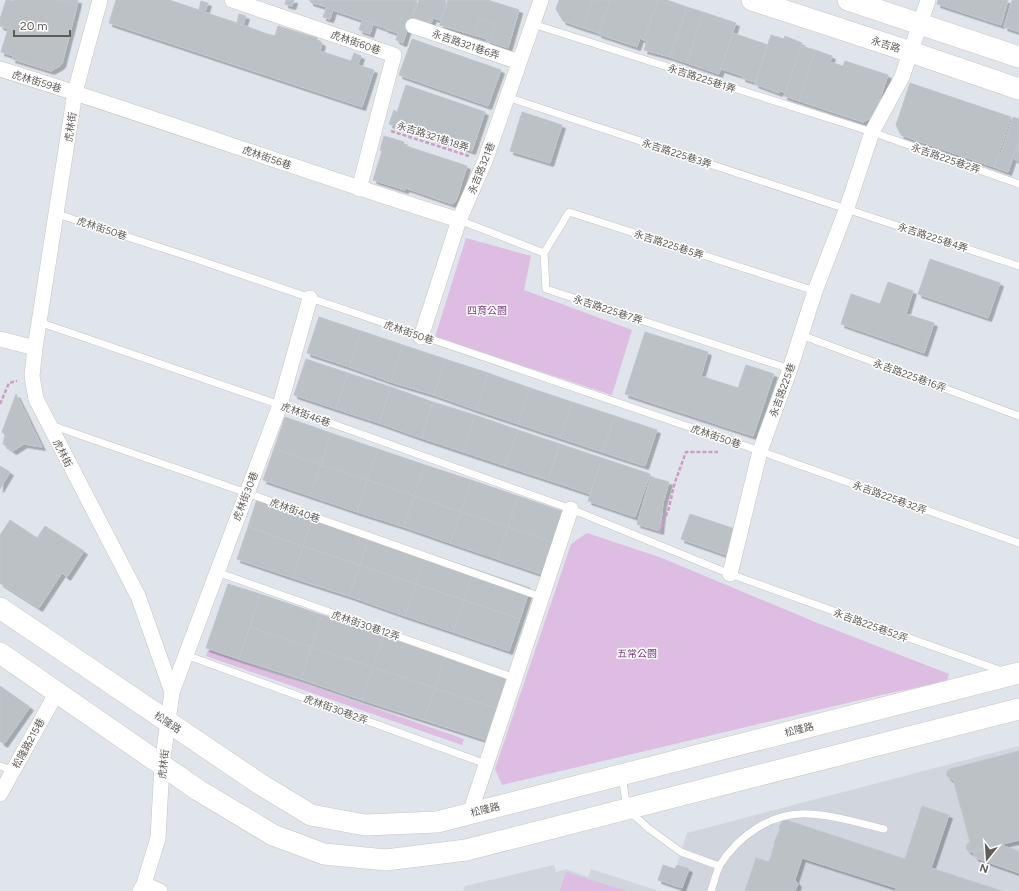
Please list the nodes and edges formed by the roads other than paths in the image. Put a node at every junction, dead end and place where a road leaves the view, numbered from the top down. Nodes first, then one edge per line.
1 (100, 0) edge
2 (232, 0) edge
3 (541, 0) edge
4 (752, 0) edge
5 (848, 0) edge
6 (928, 0) edge
7 (533, 24) junction
8 (920, 24) junction
9 (413, 26) dead end
10 (911, 52) junction
11 (1019, 57) edge
12 (520, 62) junction
13 (0, 69) edge
14 (1019, 89) edge
15 (75, 92) junction
16 (507, 97) junction
17 (872, 132) junction
18 (1019, 184) edge
19 (359, 189) junction
20 (847, 208) junction
21 (57, 214) junction
22 (459, 220) junction
23 (544, 253) junction
24 (1019, 265) edge
25 (815, 291) junction
26 (310, 298) junction
27 (39, 322) junction
28 (801, 335) junction
29 (421, 337) junction
30 (0, 339) edge
31 (35, 348) junction
32 (790, 370) junction
33 (280, 405) junction
34 (1019, 416) edge
35 (48, 424) junction
36 (760, 451) junction
37 (247, 493) junction
38 (571, 509) junction
39 (1019, 543) edge
40 (217, 572) junction
41 (730, 574) junction
42 (541, 598) junction
43 (0, 608) edge
44 (0, 653) edge
45 (186, 655) junction
46 (1016, 674) edge
47 (515, 678) junction
48 (57, 692) junction
49 (172, 692) junction
50 (1019, 709) edge
51 (168, 722) junction
52 (486, 764) junction
53 (162, 765) junction
54 (7, 768) edge
55 (622, 775) junction
56 (0, 794) edge
57 (627, 809) junction
58 (470, 813) junction
59 (884, 829) dead end
60 (719, 866) junction
61 (142, 888) edge
62 (160, 891) edge
63 (711, 891) edge

1 - 15 street, 虎林街
2 - 19 street, 虎林街60巷
3 - 7 street, 永吉路321巷
4 - 10 street, 永吉路
5 - 8 street
6 - 8 street, 永吉路225巷
7 - 12 street, 永吉路321巷
7 - 17 lane, 永吉路225巷1弄
8 - 10 street, 永吉路225巷
8 - 11 street
9 - 12 street, 永吉路321巷6弄
10 - 14 street, 永吉路
10 - 17 street, 永吉路225巷
12 - 16 street, 永吉路321巷
13 - 15 street, 虎林街59巷
15 - 19 street, 虎林街56巷
15 - 21 street, 虎林街
16 - 20 lane, 永吉路225巷3弄
16 - 22 street, 永吉路321巷
17 - 18 lane, 永吉路225巷2弄
17 - 20 street, 永吉路225巷
19 - 22 street, 虎林街56巷
20 - 24 lane, 永吉路225巷4弄
20 - 25 street, 永吉路225巷
21 - 26 lane, 虎林街50巷
21 - 27 street, 虎林街
22 - 23 lane
22 - 29 street, 永吉路321巷
23 - 25 lane, 永吉路225巷5弄
23 - 32 lane, 永吉路225巷7弄
25 - 28 street, 永吉路225巷
26 - 29 lane, 虎林街50巷
26 - 33 street, 虎林街30巷
27 - 31 street, 虎林街
27 - 33 lane, 虎林街46巷
28 - 32 street, 永吉路225巷
28 - 34 lane, 永吉路225巷16弄
29 - 36 lane, 虎林街50巷
30 - 31 street
31 - 35 street, 虎林街
32 - 36 street, 永吉路225巷
33 - 37 street, 虎林街30巷
33 - 38 lane, 虎林街46巷
35 - 37 lane, 虎林街40巷
35 - 49 street, 虎林街
36 - 39 lane, 永吉路225巷32弄
36 - 41 street, 永吉路225巷
37 - 40 street, 虎林街30巷
37 - 42 lane, 虎林街40巷
38 - 41 lane
38 - 42 street
40 - 45 street, 虎林街30巷
40 - 47 lane, 虎林街30巷12弄
41 - 46 lane, 永吉路225巷52弄
42 - 47 street
43 - 51 street, 松隆路
44 - 48 street
45 - 49 street, 虎林街30巷
45 - 52 lane, 虎林街30巷2弄
46 - 55 street, 松隆路
47 - 52 street
48 - 53 street
48 - 54 street, 松隆路215巷
49 - 51 street, 虎林街
50 - 57 street
51 - 53 street, 虎林街
51 - 58 street, 松隆路
52 - 58 street
53 - 57 street
53 - 61 street, 虎林街
54 - 56 street, 松隆路215巷
55 - 57 lane
55 - 58 street, 松隆路
57 - 60 lane
59 - 60 lane
60 - 63 lane
61 - 62 street

